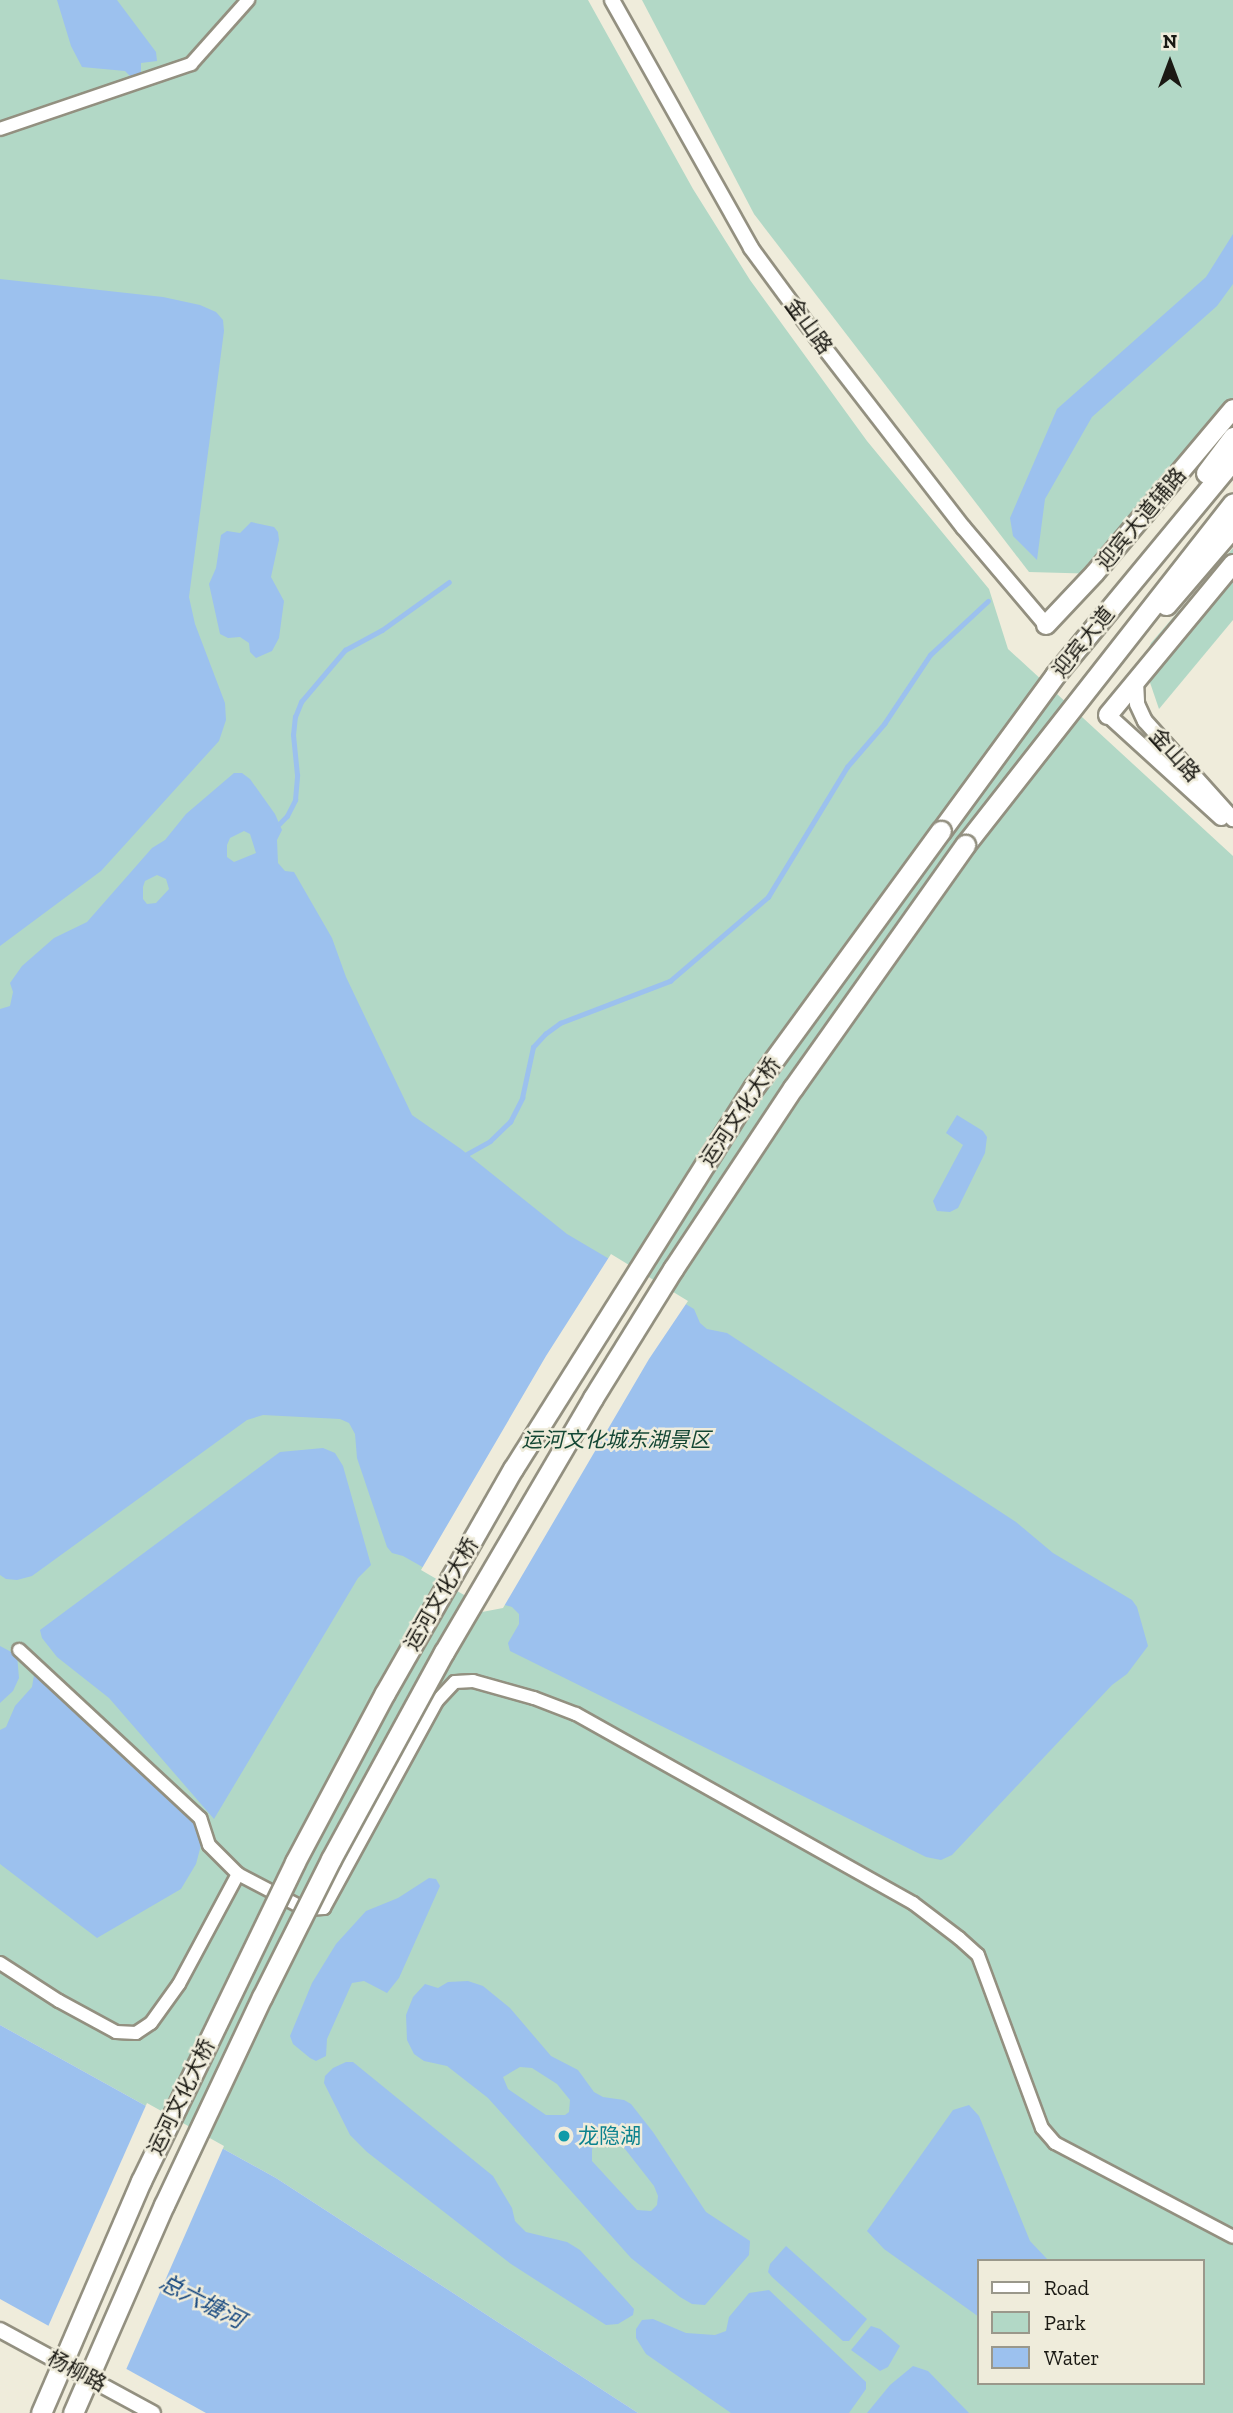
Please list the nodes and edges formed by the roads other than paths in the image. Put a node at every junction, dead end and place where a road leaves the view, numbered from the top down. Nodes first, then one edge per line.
1 (248, 0) edge
2 (612, 0) edge
3 (0, 129) edge
4 (1233, 409) edge
5 (1233, 437) edge
6 (1233, 460) edge
7 (1233, 503) edge
8 (1233, 527) edge
9 (1233, 564) edge
10 (1046, 625) joint
11 (1136, 682) junction
12 (1108, 715) joint
13 (1000, 749) junction
14 (1035, 752) junction
15 (1233, 819) edge
16 (1233, 829) edge
17 (941, 831) joint
18 (965, 845) joint
19 (19, 1650) dead end
20 (238, 1874) junction
21 (0, 1963) edge
22 (1233, 2237) edge
23 (0, 2330) edge
24 (41, 2413) edge
25 (73, 2413) edge
26 (153, 2413) edge

1 - 3 street
2 - 10 street, 金山路
4 - 10 main road, 迎宾大道辅路
5 - 13 highway
6 - 13 highway, 迎宾大道
7 - 14 highway, 迎宾大道
8 - 14 highway
9 - 11 main road
11 - 12 main road
11 - 15 street, 金山路
12 - 16 street, 金山路
13 - 17 highway, 迎宾大道
14 - 18 highway, 迎宾大道
17 - 24 highway, 运河文化大桥, bridge
18 - 25 highway, 运河文化大桥, bridge
19 - 20 street
20 - 21 street
20 - 22 street
23 - 26 street, 杨柳路

